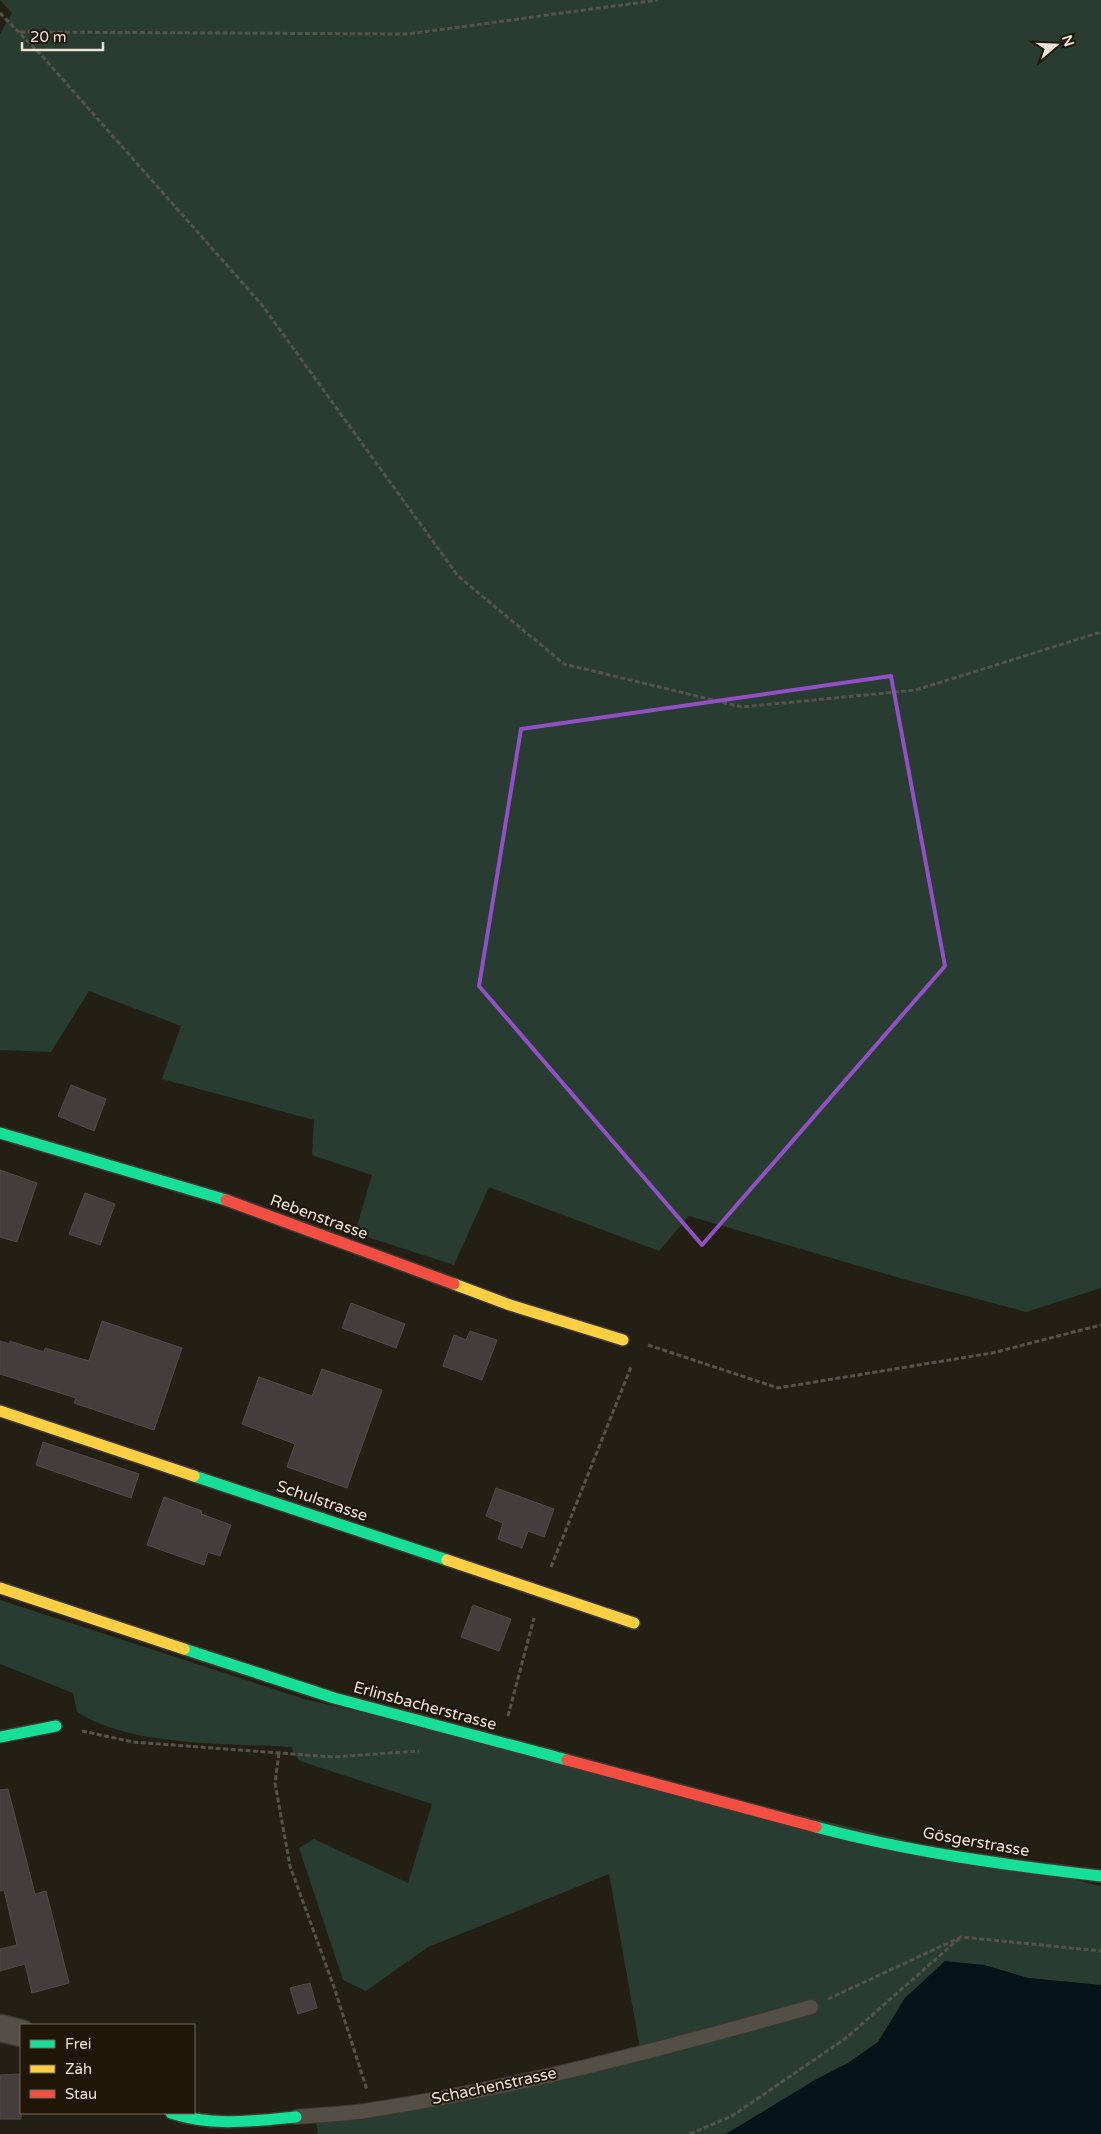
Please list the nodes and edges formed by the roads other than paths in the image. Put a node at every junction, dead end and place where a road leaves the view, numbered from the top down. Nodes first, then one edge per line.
1 (0, 1133) edge
2 (623, 1340) road end
3 (0, 1411) edge
4 (0, 1588) edge
5 (634, 1624) dead end
6 (56, 1726) road end
7 (0, 1738) edge
8 (846, 1835) joint
9 (1101, 1876) edge
10 (811, 2007) road end
11 (0, 2028) edge
12 (20, 2033) edge
13 (175, 2114) edge
14 (296, 2117) joint

1 - 2 street, Rebenstrasse
3 - 5 street, Schulstrasse
4 - 8 street, Erlinsbacherstrasse
6 - 7 street
8 - 9 street, Gösgerstrasse
10 - 14 lane, Schachenstrasse
11 - 12 street
13 - 14 street, Schachenstrasse

